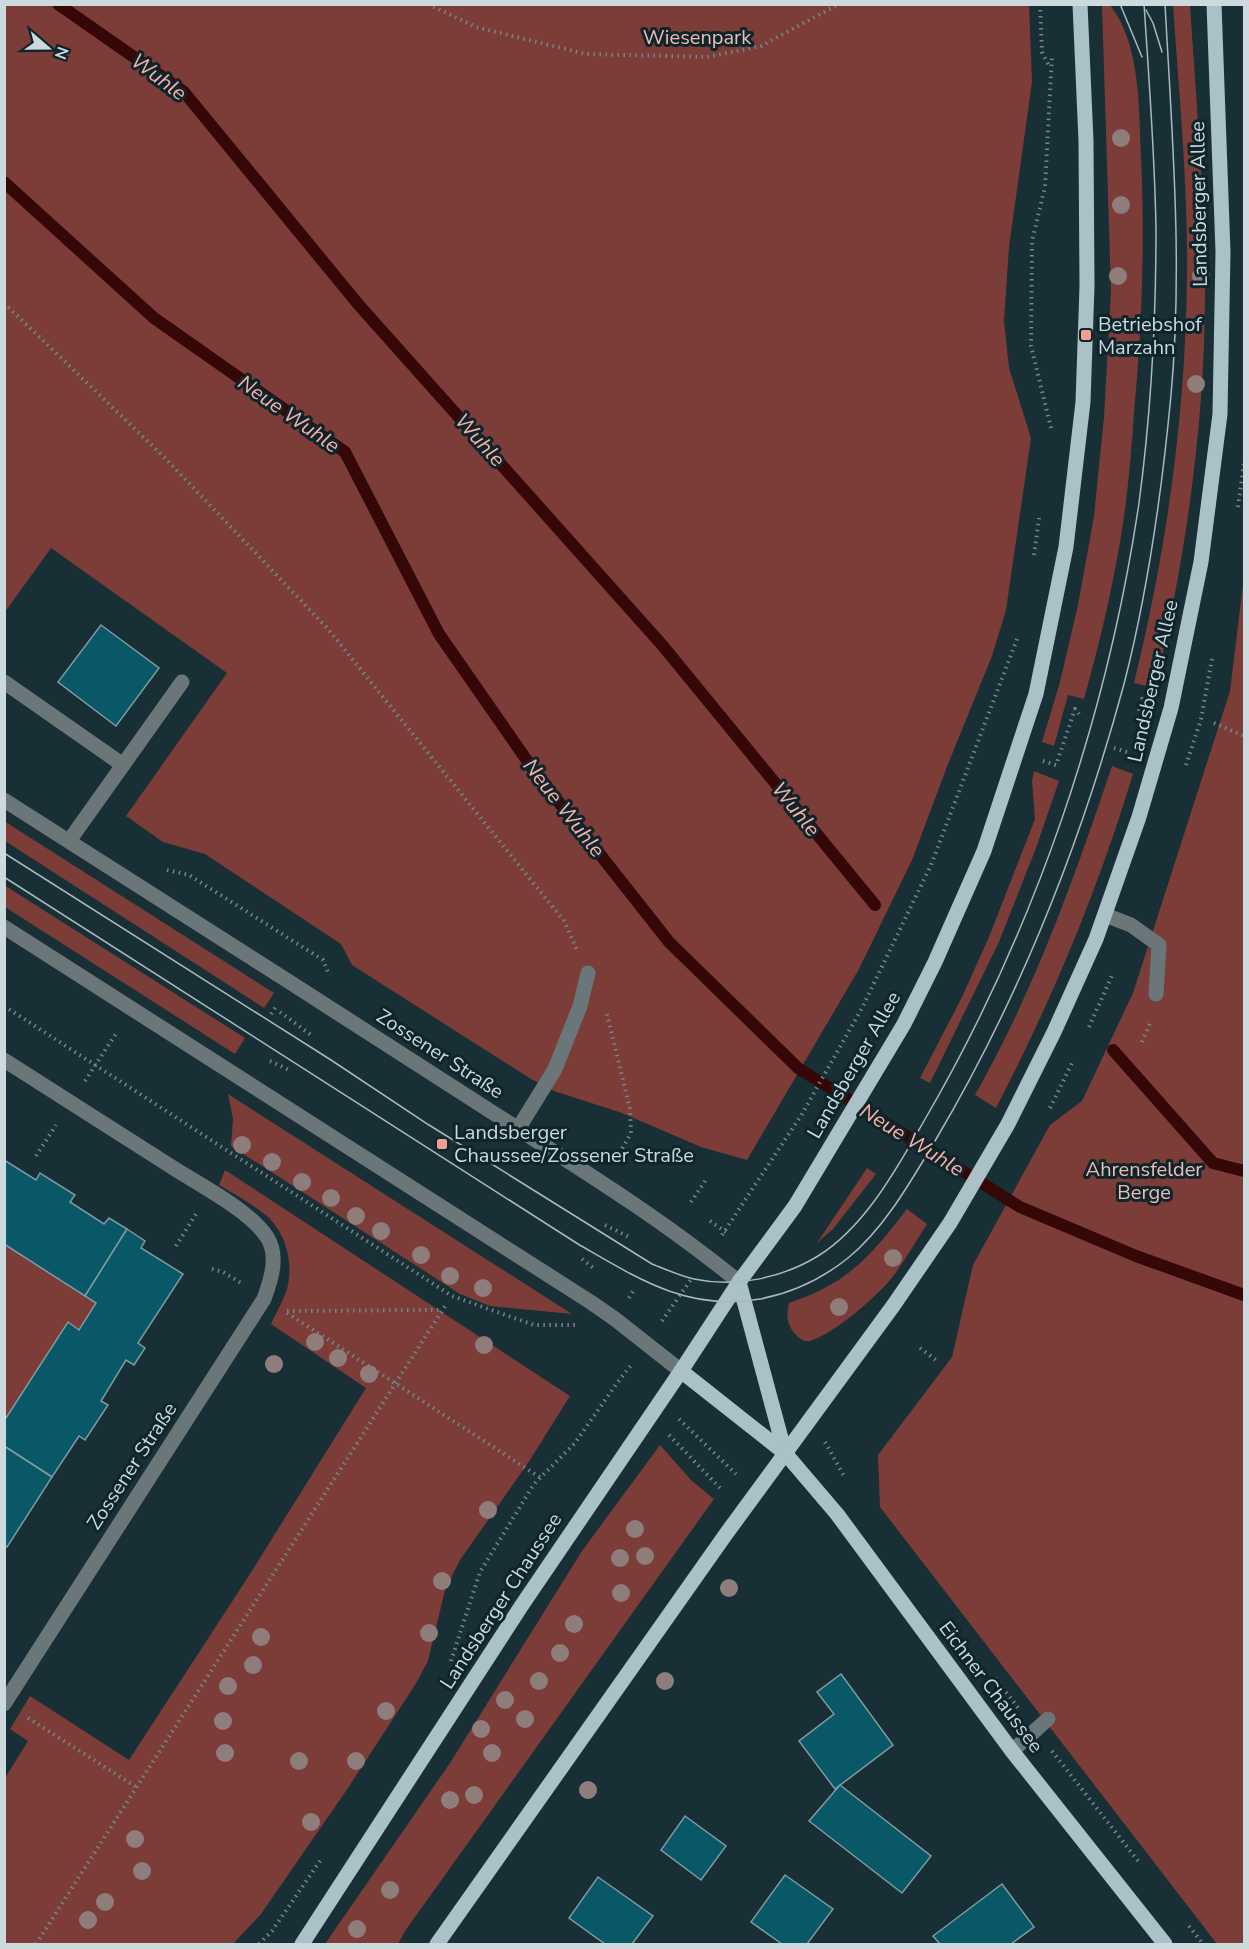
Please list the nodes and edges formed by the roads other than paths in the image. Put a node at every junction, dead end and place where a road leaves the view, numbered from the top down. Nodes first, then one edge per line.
1 (1080, 4) edge
2 (1214, 4) edge
3 (4, 682) edge
4 (182, 682) dead end
5 (123, 765) junction
6 (4, 800) edge
7 (69, 841) junction
8 (1105, 915) junction
9 (4, 927) edge
10 (588, 973) dead end
11 (1156, 994) dead end
12 (4, 1060) edge
13 (518, 1129) junction
14 (739, 1281) junction
15 (681, 1371) junction
16 (785, 1453) junction
17 (5, 1703) edge
18 (1048, 1719) dead end
19 (1012, 1751) junction
20 (302, 1944) edge
21 (437, 1944) edge
22 (1165, 1944) edge

1 - 14 main road, Landsberger Allee
2 - 8 main road, Landsberger Allee
3 - 5 street
4 - 5 street
5 - 7 street
6 - 7 street, Zossener Straße
7 - 13 street, Zossener Straße
8 - 11 street
8 - 16 main road, Landsberger Allee
9 - 15 street
10 - 13 street
12 - 17 street, Zossener Straße
13 - 14 street, Zossener Straße
14 - 15 main road, Landsberger Chaussee
14 - 16 main road, Eichner Chaussee
15 - 16 main road, Eichner Chaussee
15 - 20 main road, Landsberger Chaussee
16 - 19 main road, Eichner Chaussee
16 - 21 main road
18 - 19 street
19 - 22 main road, Eichner Chaussee

